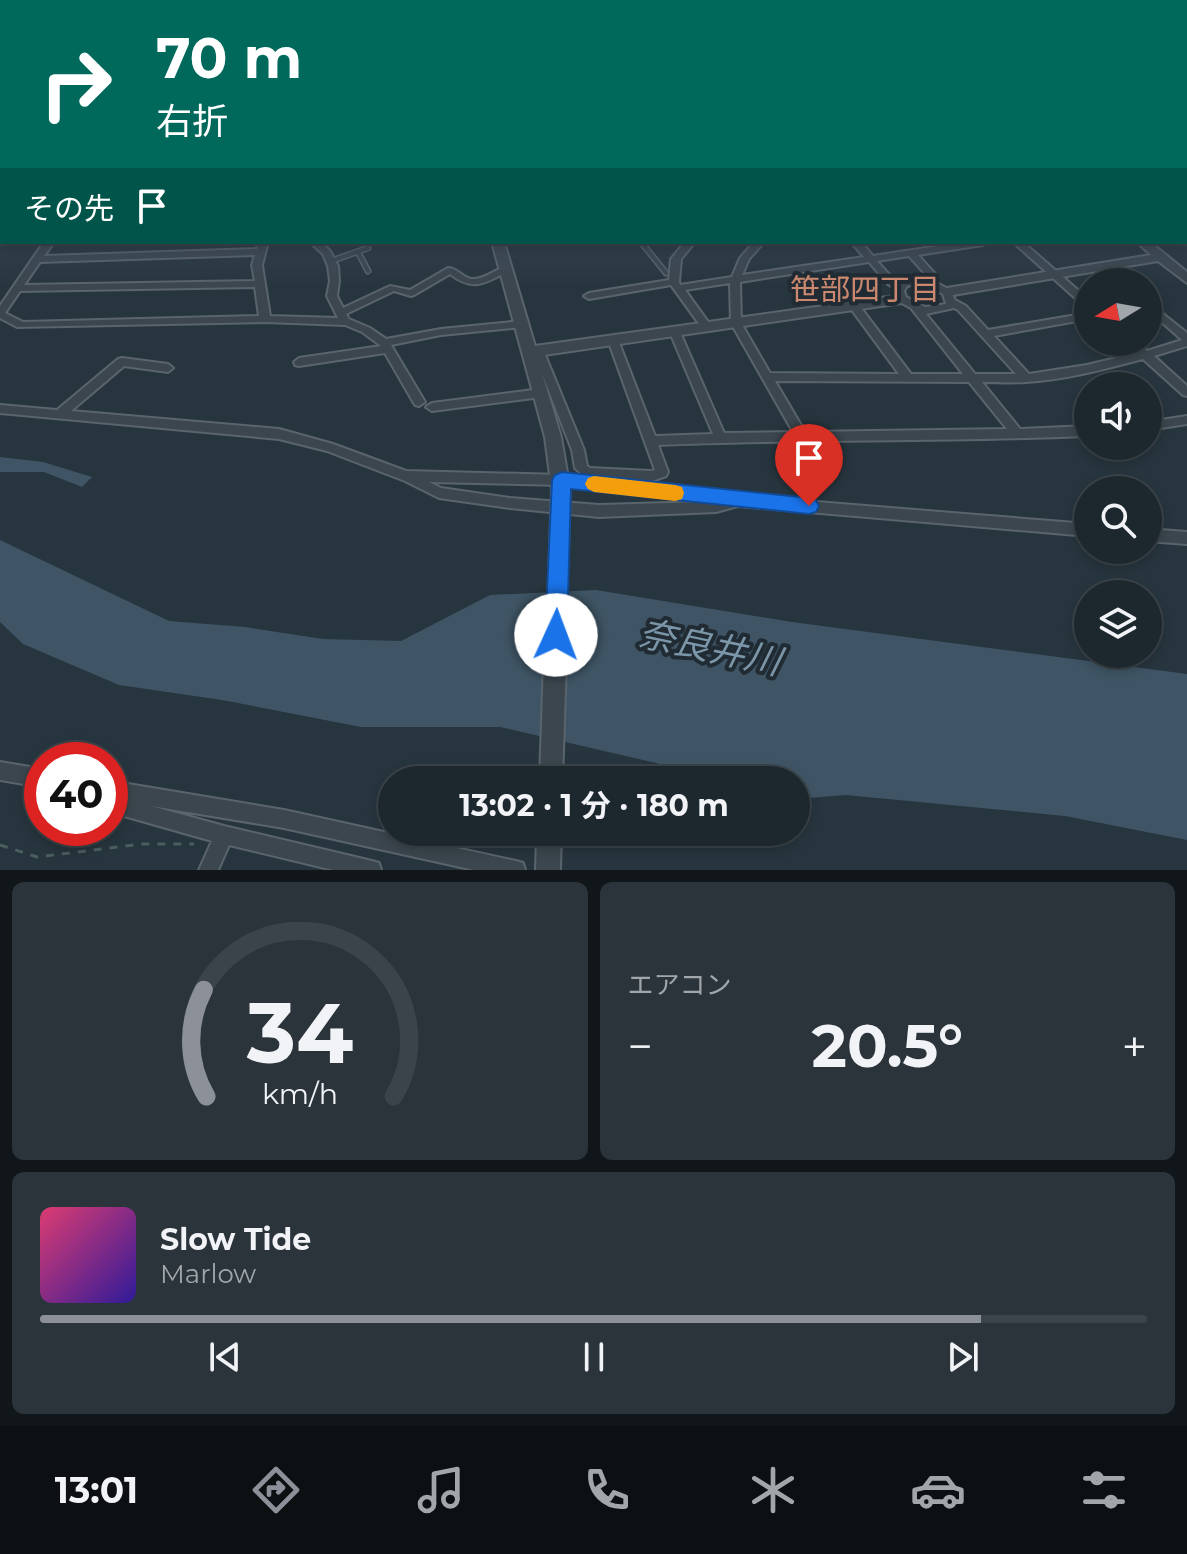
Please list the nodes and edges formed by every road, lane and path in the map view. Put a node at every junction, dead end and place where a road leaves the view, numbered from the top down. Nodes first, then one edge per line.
1 (48, 244) edge
2 (318, 244) edge
3 (499, 244) edge
4 (643, 244) edge
5 (688, 244) edge
6 (757, 244) edge
7 (858, 244) edge
8 (970, 244) edge
9 (1020, 244) edge
10 (1145, 244) edge
11 (261, 247) edge
12 (368, 248) dead end
13 (358, 252) junction
14 (911, 253) junction
15 (1160, 257) junction
16 (39, 259) junction
17 (871, 259) junction
18 (331, 261) junction
19 (1104, 266) junction
20 (1106, 268) edge
21 (505, 269) junction
22 (368, 271) dead end
23 (666, 273) joint
24 (1054, 274) junction
25 (1186, 277) edge
26 (735, 280) junction
27 (930, 282) junction
28 (260, 284) junction
29 (676, 285) junction
30 (16, 288) junction
31 (1074, 292) edge
32 (901, 293) junction
33 (589, 296) dead end
34 (949, 297) junction
35 (854, 306) junction
36 (916, 308) junction
37 (0, 314) edge
38 (343, 318) junction
39 (1074, 318) edge
40 (1162, 318) edge
41 (265, 319) junction
42 (736, 323) junction
43 (522, 324) junction
44 (706, 326) junction
45 (674, 330) junction
46 (986, 334) junction
47 (613, 340) junction
48 (1187, 341) edge
49 (386, 346) junction
50 (1162, 350) edge
51 (534, 351) junction
52 (1147, 356) joint
53 (299, 362) dead end
54 (168, 368) dead end
55 (766, 377) junction
56 (971, 377) junction
57 (908, 378) junction
58 (1026, 378) junction
59 (1187, 392) edge
60 (541, 393) junction
61 (419, 402) dead end
62 (432, 407) dead end
63 (0, 409) edge
64 (61, 413) junction
65 (1187, 420) edge
66 (1162, 424) edge
67 (1074, 432) edge
68 (1018, 435) junction
69 (801, 436) junction
70 (720, 437) junction
71 (650, 441) junction
72 (406, 476) junction
73 (561, 485) junction
74 (742, 501) junction
75 (1074, 529) edge
76 (1162, 536) edge
77 (1187, 538) edge
78 (551, 766) edge
79 (0, 771) edge
80 (24, 775) edge
81 (128, 793) edge
82 (128, 809) edge
83 (222, 838) junction
84 (0, 845) edge
85 (549, 846) edge
86 (208, 870) edge
87 (372, 870) edge
88 (516, 870) edge
89 (548, 870) edge

1 - 16 street
2 - 18 street
3 - 21 street
4 - 23 lane
5 - 29 street
6 - 26 street
7 - 17 street
8 - 14 street
9 - 24 street
10 - 15 street
11 - 16 street
11 - 28 street
12 - 13 lane
13 - 18 lane
13 - 22 lane
14 - 17 street
14 - 27 street
15 - 19 street
15 - 25 street
16 - 30 street
17 - 26 street
17 - 32 street
18 - 38 street
19 - 20 street
19 - 24 street
21 - 38 street
21 - 43 street
23 - 29 street
24 - 31 street
24 - 34 street
26 - 29 street
26 - 42 street
27 - 32 street
27 - 34 street
28 - 30 street
28 - 41 street
29 - 33 street
29 - 44 street
30 - 37 street
32 - 35 street
32 - 36 street
34 - 36 street
34 - 46 street
35 - 42 street
35 - 57 street
36 - 56 street
37 - 41 street
38 - 41 street
38 - 49 street
39 - 46 street
40 - 48 street
42 - 44 street
42 - 55 street
43 - 49 street
43 - 51 street
44 - 45 street
45 - 47 street
45 - 70 street
46 - 58 street
47 - 51 street
47 - 71 street
48 - 50 street
49 - 53 street
49 - 61 street
51 - 60 street
51 - 71 street
52 - 58 street
52 - 59 street
54 - 64 street
55 - 57 street
55 - 69 street
56 - 57 street
56 - 58 street
56 - 68 street
60 - 62 street
60 - 73 street
63 - 64 street
64 - 72 street
65 - 66 street
67 - 68 street
68 - 69 street
69 - 70 street
70 - 71 street
72 - 73 street
72 - 74 street
73 - 74 street
73 - 78 street, bridge
74 - 75 street
76 - 77 street
79 - 80 street
81 - 88 street
82 - 83 street
83 - 84 path
83 - 86 street
83 - 87 street
85 - 89 street

